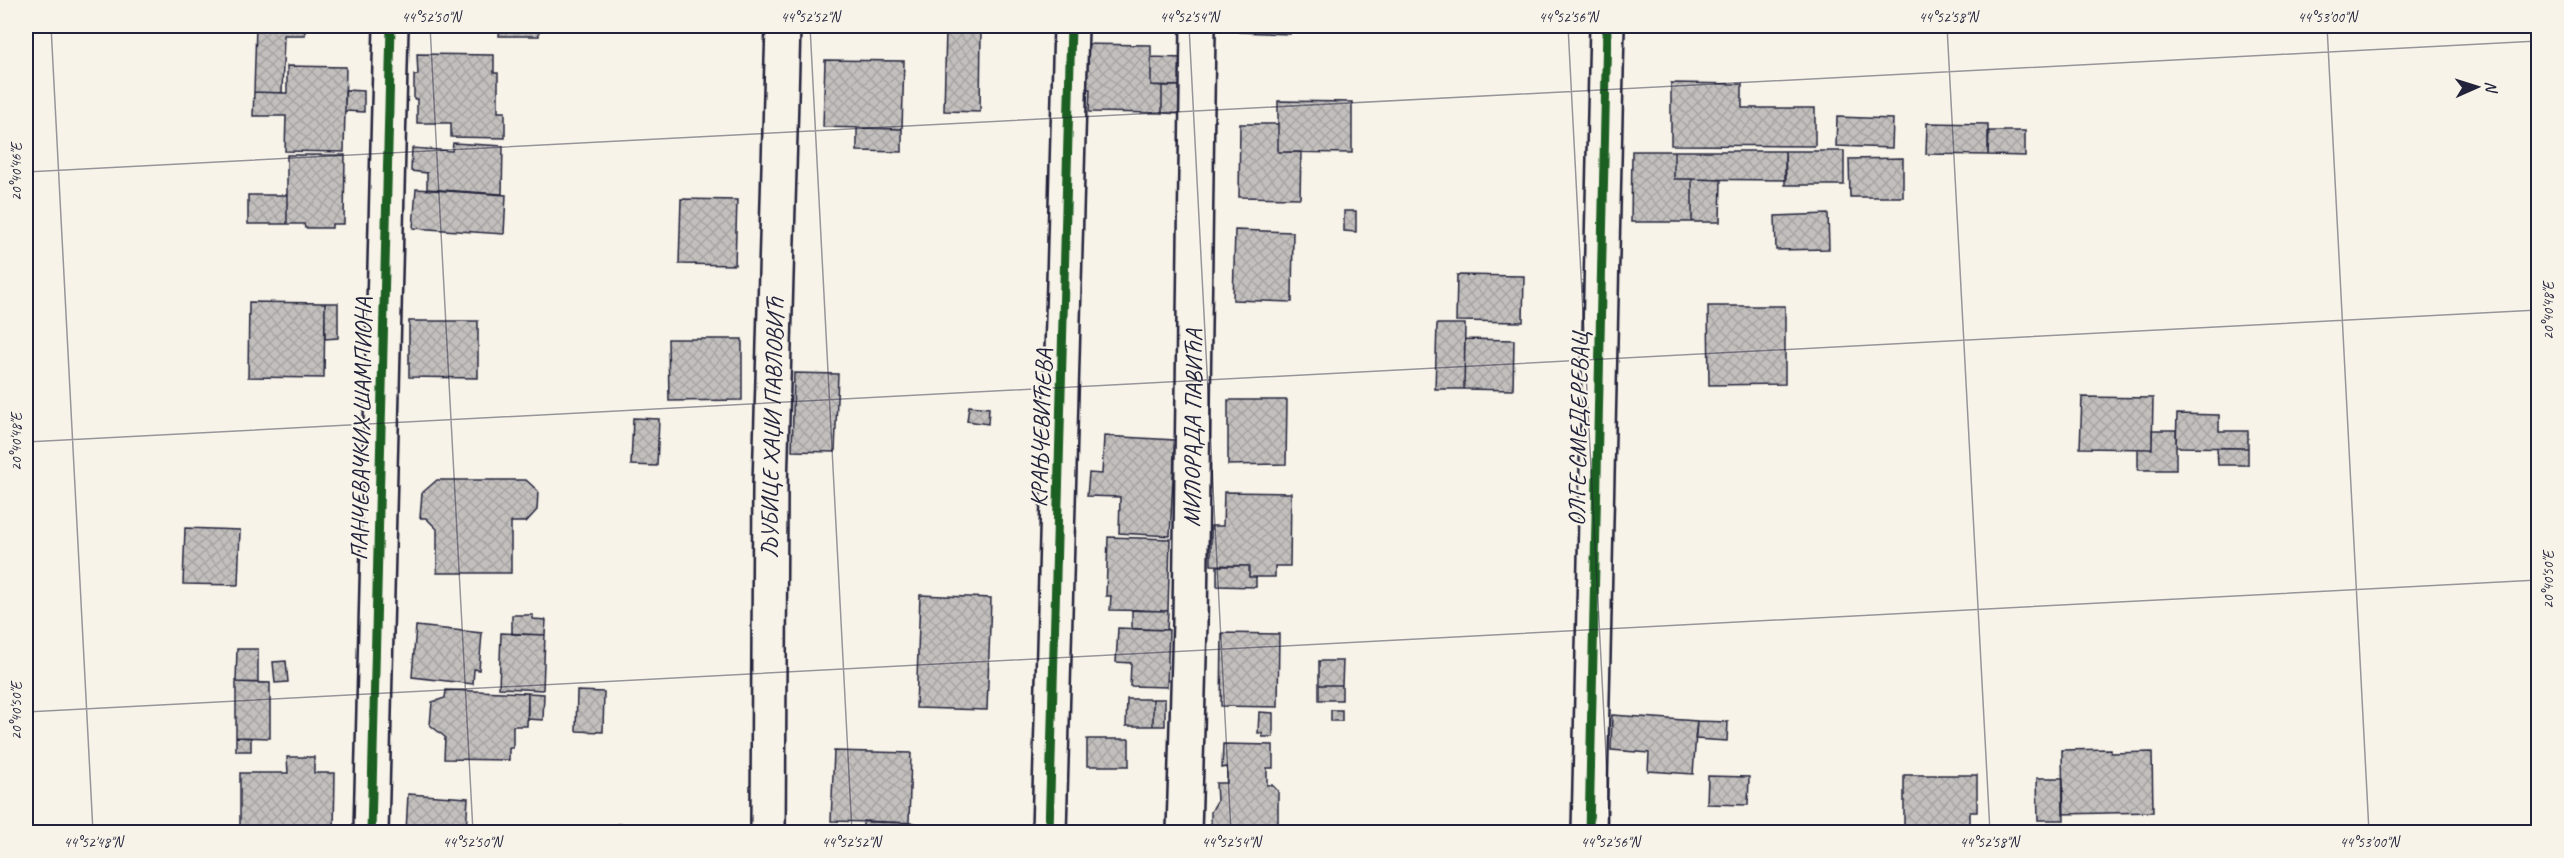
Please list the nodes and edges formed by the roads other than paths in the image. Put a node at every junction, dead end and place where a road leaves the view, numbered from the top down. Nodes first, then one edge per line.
1 (391, 26) edge
2 (783, 26) edge
3 (1071, 26) edge
4 (1198, 26) edge
5 (1606, 26) edge
6 (371, 832) edge
7 (768, 832) edge
8 (1049, 832) edge
9 (1185, 832) edge
10 (1589, 832) edge

1 - 6 street, ПАНЧЕВАЧКИХ ШАМПИОНА
2 - 7 street, ЉУБИЦЕ ХАЏИ ПАВЛОВИЋ
3 - 8 street, КРАЊЧЕВИЋЕВА
4 - 9 street, МИЛОРАДА ПАВИЋА
5 - 10 street, ОЛГЕ СМЕДЕРЕВАЦ

